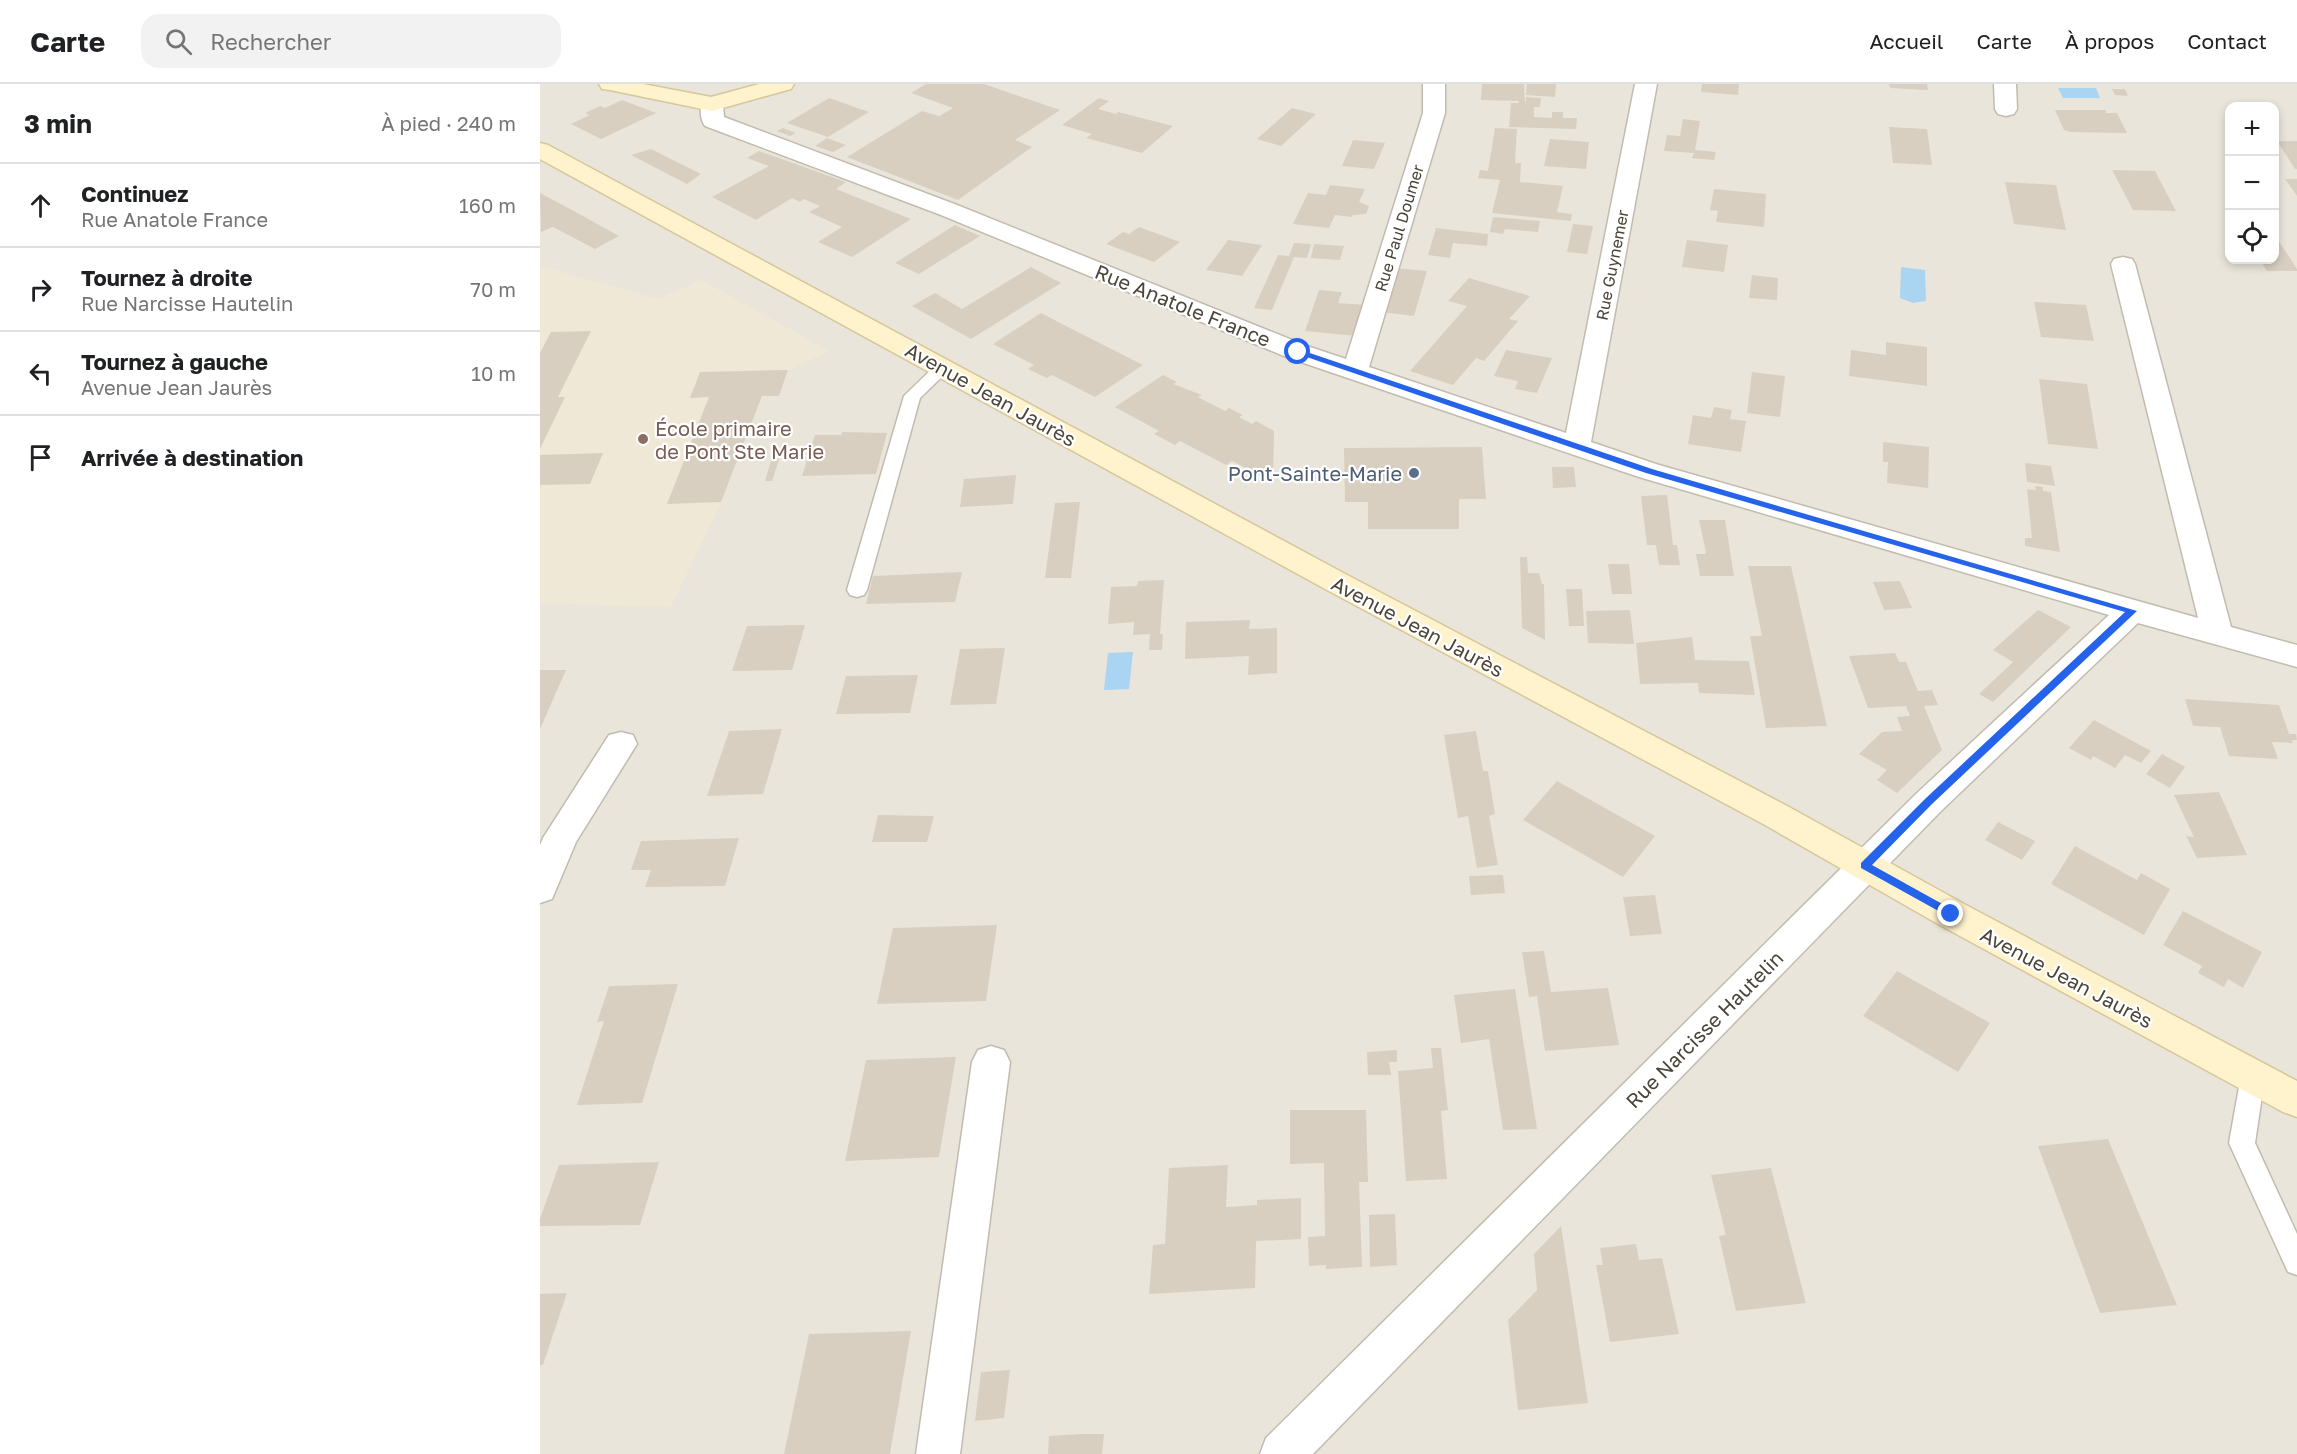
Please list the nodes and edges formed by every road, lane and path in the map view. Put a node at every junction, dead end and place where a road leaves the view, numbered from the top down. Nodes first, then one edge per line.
1 (610, 84) edge
2 (783, 84) edge
3 (1434, 84) edge
4 (1646, 84) edge
5 (2004, 84) edge
6 (712, 104) junction
7 (2006, 109) dead end
8 (540, 150) edge
9 (2122, 264) dead end
10 (943, 368) junction
11 (1355, 371) junction
12 (1577, 446) junction
13 (857, 590) dead end
14 (2132, 611) junction
15 (2217, 634) junction
16 (2297, 656) edge
17 (621, 744) dead end
18 (1865, 866) junction
19 (540, 889) edge
20 (991, 1062) dead end
21 (2253, 1076) junction
22 (2297, 1100) edge
23 (2297, 1263) edge
24 (938, 1454) edge
25 (1282, 1454) edge

1 - 6 main road
2 - 6 main road
3 - 11 street, Rue Paul Doumer
4 - 12 street, Rue Guynemer
5 - 7 street
6 - 11 street, Rue Anatole France
8 - 10 main road, Avenue Jean Jaurès
9 - 15 street
10 - 13 lane
10 - 18 main road, Avenue Jean Jaurès
11 - 12 street, Rue Anatole France
12 - 14 street, Rue Anatole France
14 - 15 street, Rue Anatole France
14 - 18 street, Rue Narcisse Hautelin
15 - 16 street, Rue Anatole France
17 - 19 street
18 - 21 main road, Avenue Jean Jaurès
18 - 25 street, Rue Narcisse Hautelin
20 - 24 street
21 - 22 main road, Avenue Jean Jaurès
21 - 23 lane

